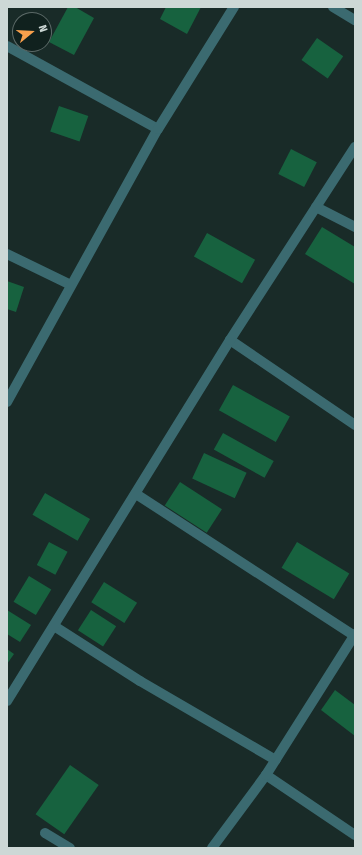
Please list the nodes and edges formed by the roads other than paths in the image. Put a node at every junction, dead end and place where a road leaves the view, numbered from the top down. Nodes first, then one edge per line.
1 (234, 7) edge
2 (333, 7) edge
3 (355, 20) edge
4 (7, 46) edge
5 (158, 129) junction
6 (355, 147) edge
7 (316, 207) junction
8 (355, 227) edge
9 (7, 254) edge
10 (71, 285) junction
11 (230, 340) junction
12 (7, 402) edge
13 (355, 425) edge
14 (136, 494) junction
15 (54, 626) junction
16 (355, 635) edge
17 (7, 701) edge
18 (276, 760) junction
19 (266, 775) junction
20 (45, 833) dead end
21 (355, 835) edge
22 (70, 848) edge
23 (212, 848) edge

1 - 5 street
2 - 3 street
4 - 5 street
5 - 10 street
6 - 7 street
7 - 8 street
7 - 11 street
9 - 10 street
10 - 12 street
11 - 13 street
11 - 14 street
14 - 15 street
14 - 16 street
15 - 17 street
15 - 18 street
16 - 18 street
18 - 19 street
19 - 21 street
19 - 23 street
20 - 22 street

